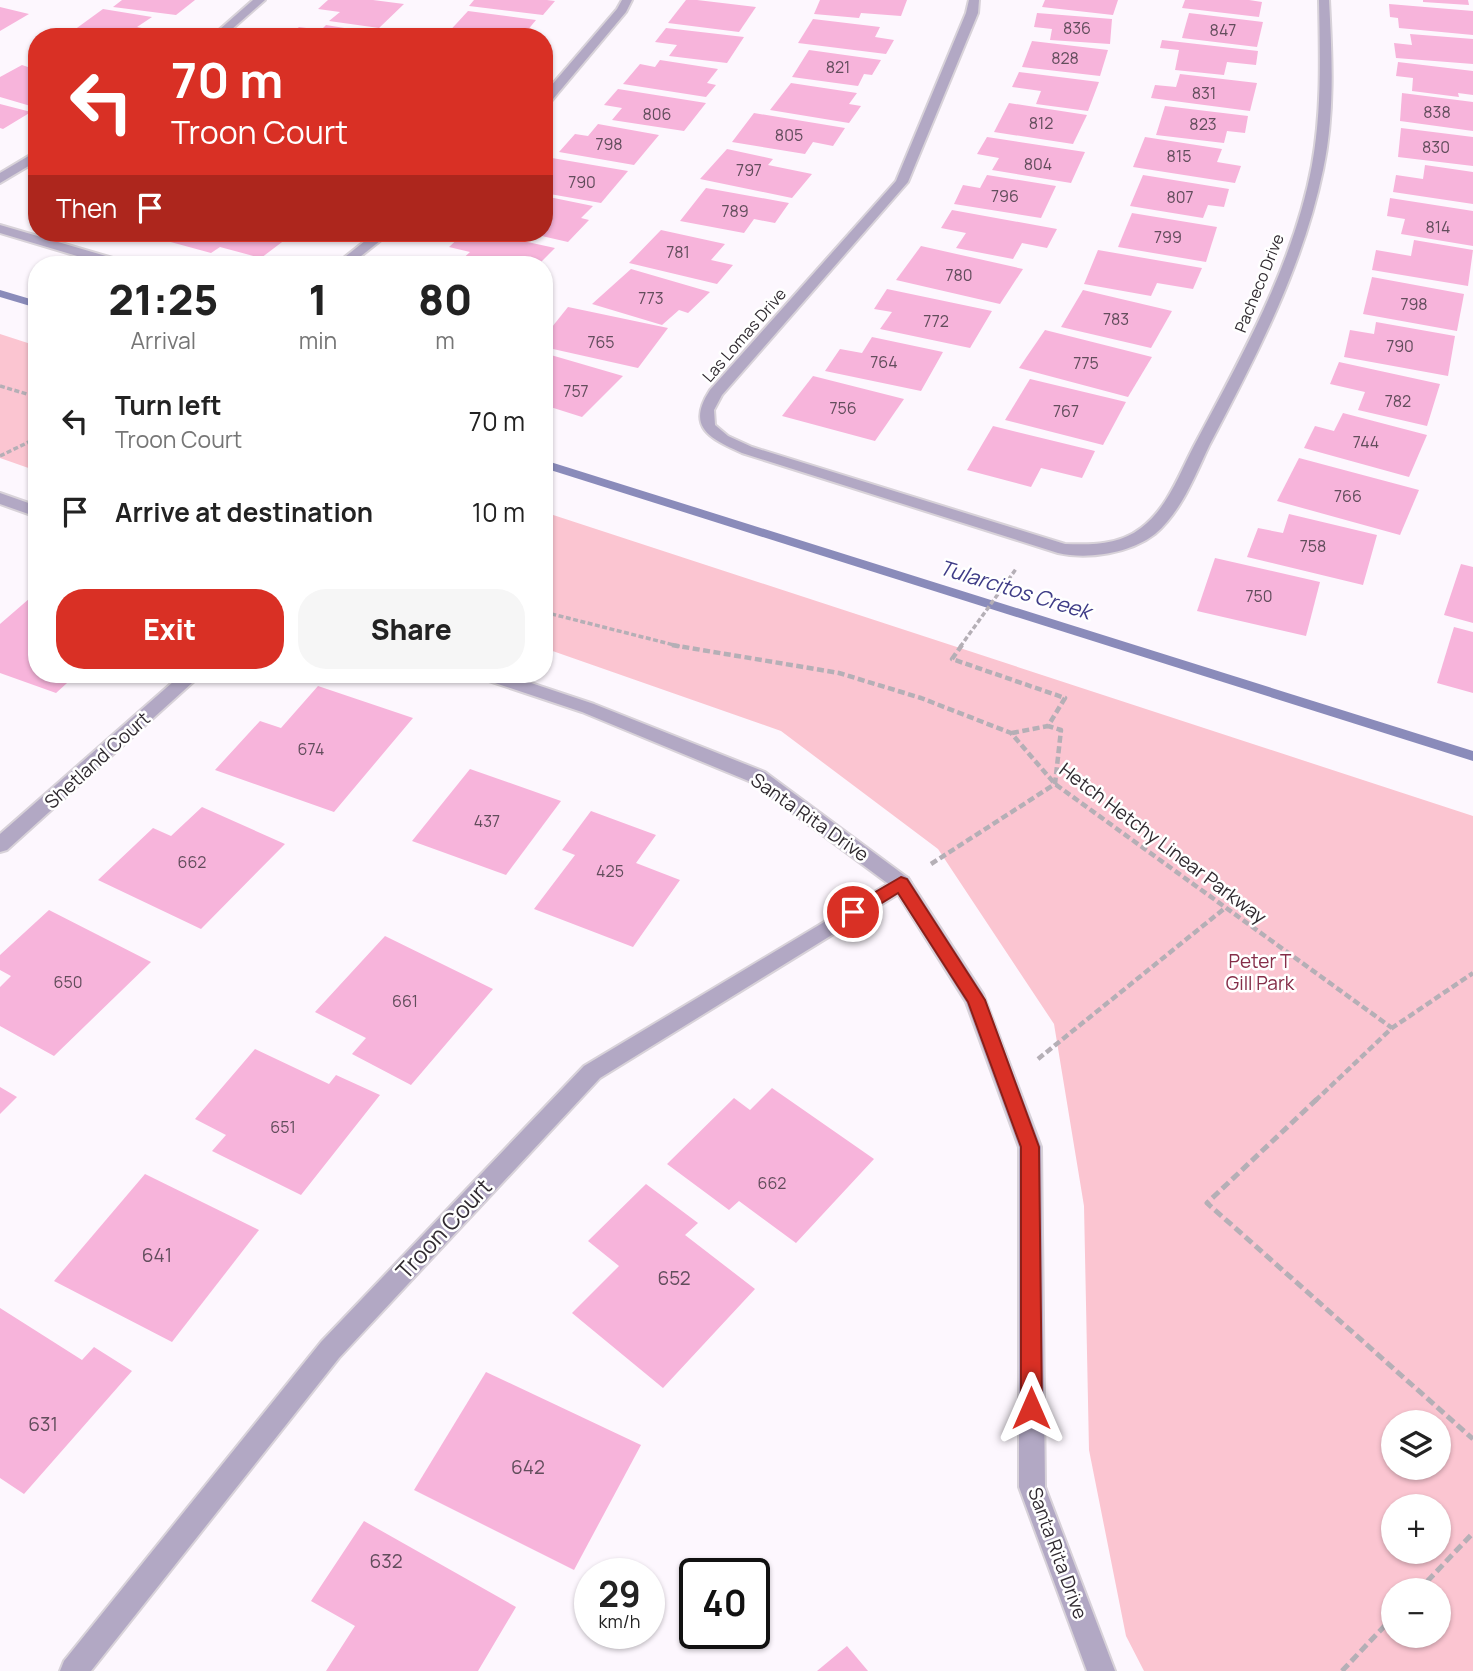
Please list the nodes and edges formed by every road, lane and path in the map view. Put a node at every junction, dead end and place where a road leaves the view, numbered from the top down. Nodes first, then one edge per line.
1 (260, 0) edge
2 (627, 0) edge
3 (974, 0) edge
4 (1324, 0) edge
5 (227, 28) edge
6 (553, 91) edge
7 (28, 161) edge
8 (0, 179) edge
9 (0, 229) edge
10 (28, 237) edge
11 (44, 242) edge
12 (371, 242) edge
13 (91, 256) edge
14 (353, 256) edge
15 (0, 386) edge
16 (28, 394) edge
17 (28, 443) edge
18 (0, 457) edge
19 (0, 498) edge
20 (28, 509) edge
21 (1129, 544) joint
22 (1008, 580) dead end
23 (553, 614) edge
24 (183, 683) edge
25 (513, 683) edge
26 (1048, 726) junction
27 (1012, 733) junction
28 (1055, 784) junction
29 (0, 845) edge
30 (901, 883) junction
31 (1225, 908) junction
32 (1473, 973) edge
33 (1392, 1028) junction
34 (1007, 1083) junction
35 (1473, 1439) edge
36 (1473, 1533) edge
37 (1430, 1578) edge
38 (1381, 1630) edge
39 (74, 1671) edge
40 (1101, 1671) edge
41 (1342, 1671) edge

1 - 5 street
2 - 6 street
3 - 21 street, Las Lomas Drive
4 - 21 street, Pacheco Drive
7 - 8 street
9 - 10 street
11 - 13 street
12 - 14 street
15 - 16 path
17 - 18 path
19 - 20 street
22 - 26 path
23 - 27 path, Hetch Hetchy Linear Parkway
24 - 29 street, Shetland Court
25 - 30 street, Santa Rita Drive
26 - 27 path
26 - 28 path
27 - 28 path, Hetch Hetchy Linear Parkway
28 - 30 path
28 - 31 path, Hetch Hetchy Linear Parkway
30 - 34 street, Santa Rita Drive
30 - 39 street, Troon Court
31 - 33 path, Hetch Hetchy Linear Parkway
31 - 34 path
32 - 33 path
33 - 35 path
34 - 40 street, Santa Rita Drive
36 - 37 path
38 - 41 path

